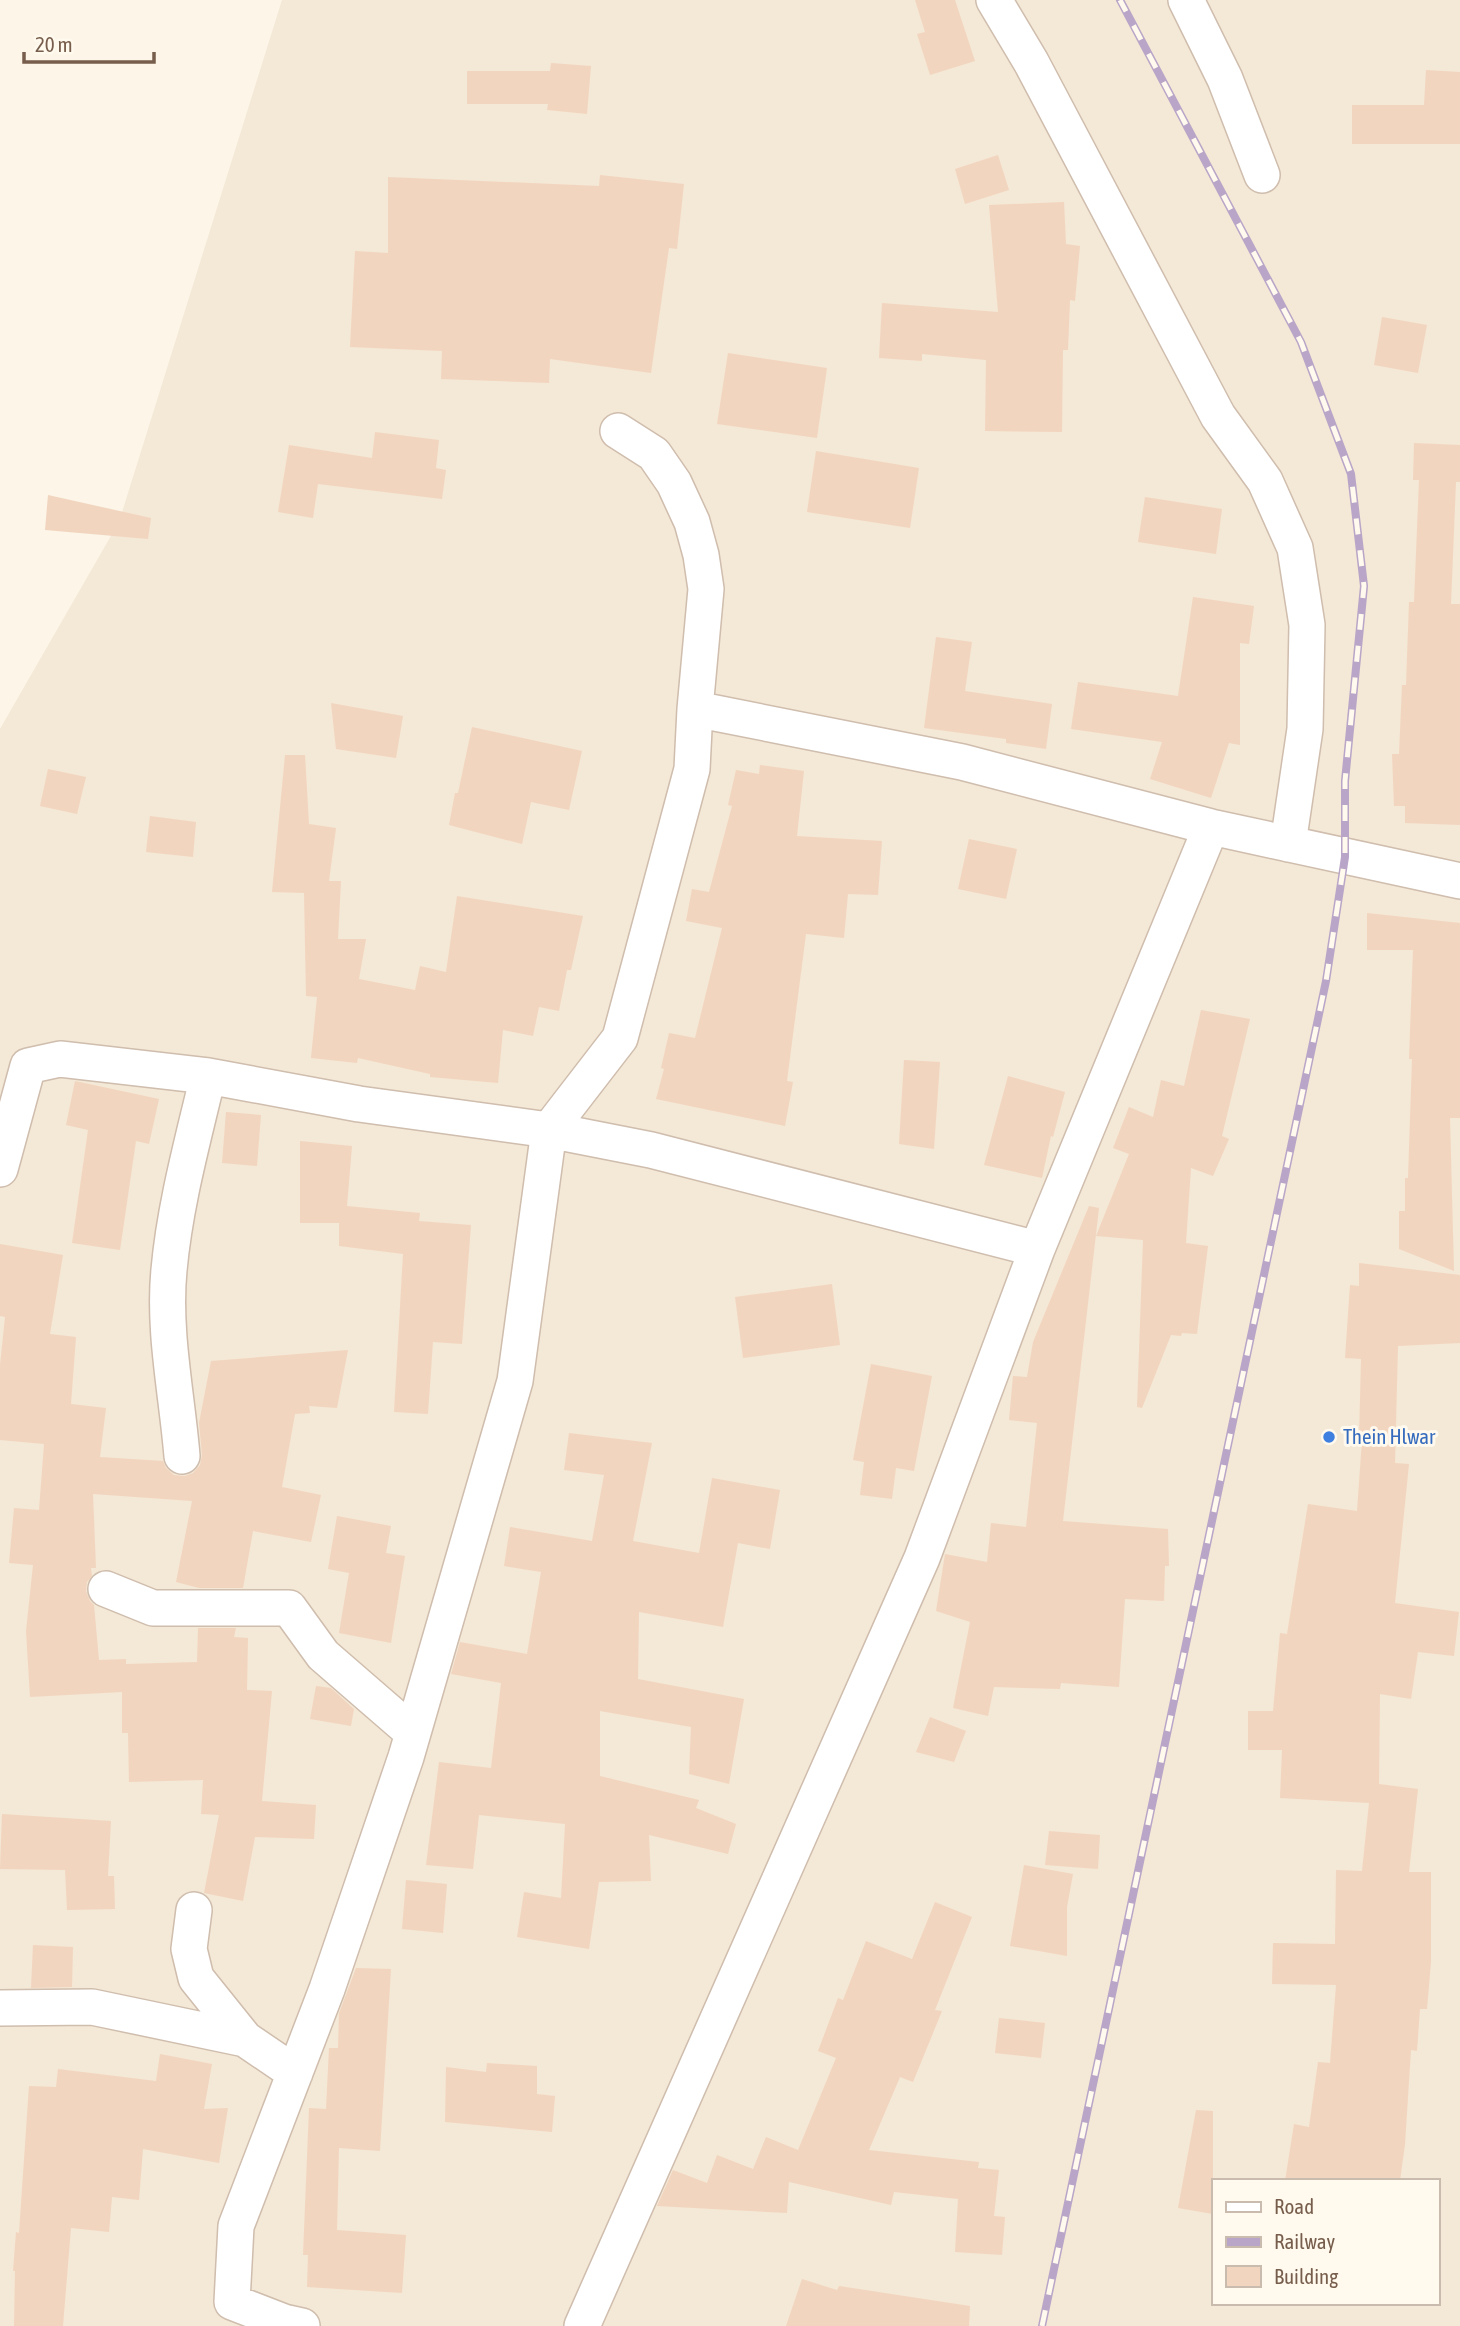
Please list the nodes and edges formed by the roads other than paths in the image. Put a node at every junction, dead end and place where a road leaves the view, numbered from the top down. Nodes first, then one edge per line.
1 (994, 0) edge
2 (1186, 0) edge
3 (1262, 175) dead end
4 (618, 431) dead end
5 (695, 709) junction
6 (1211, 827) junction
7 (1288, 844) junction
8 (1460, 881) edge
9 (208, 1076) junction
10 (549, 1130) junction
11 (0, 1169) edge
12 (1037, 1249) junction
13 (182, 1456) dead end
14 (106, 1589) dead end
15 (413, 1733) junction
16 (194, 1910) dead end
17 (0, 2008) edge
18 (244, 2039) junction
19 (295, 2073) junction
20 (226, 2314) edge
21 (302, 2326) edge
22 (582, 2326) edge

1 - 7 street
2 - 3 street
4 - 5 street
5 - 6 street
5 - 10 street
6 - 7 street
6 - 12 street
7 - 8 street
9 - 10 street
9 - 11 street
9 - 13 street
10 - 12 street
10 - 15 street
12 - 22 street
14 - 15 street
15 - 19 street
16 - 18 street
17 - 18 street
18 - 19 street
19 - 20 street
20 - 21 street

